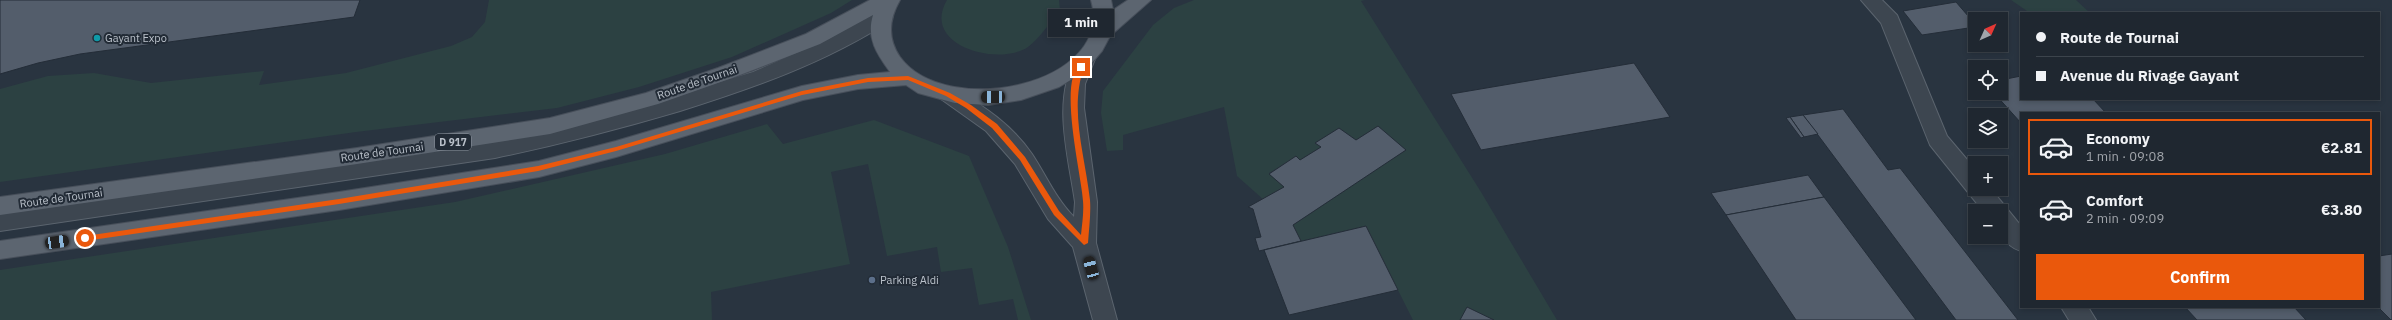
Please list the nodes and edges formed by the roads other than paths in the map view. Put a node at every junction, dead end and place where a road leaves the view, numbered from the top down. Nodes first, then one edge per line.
1 (1101, 0) edge
2 (1141, 0) edge
3 (1871, 0) edge
4 (886, 5) edge
5 (1102, 31) junction
6 (1085, 59) junction
7 (908, 78) junction
8 (948, 94) junction
9 (1968, 176) edge
10 (1984, 196) edge
11 (1990, 204) edge
12 (0, 206) edge
13 (0, 222) edge
14 (2008, 226) edge
15 (2020, 241) edge
16 (1084, 243) junction
17 (0, 250) edge
18 (2074, 308) edge
19 (1105, 320) edge
20 (2084, 320) edge

1 - 5 main road
2 - 5 main road
3 - 9 street
4 - 7 main road
4 - 12 main road, Route de Tournai / D 917
4 - 13 street
5 - 6 main road
6 - 8 main road
6 - 16 street
7 - 8 main road
7 - 17 main road
8 - 16 street
10 - 11 street
14 - 15 street
16 - 19 street
18 - 20 street

